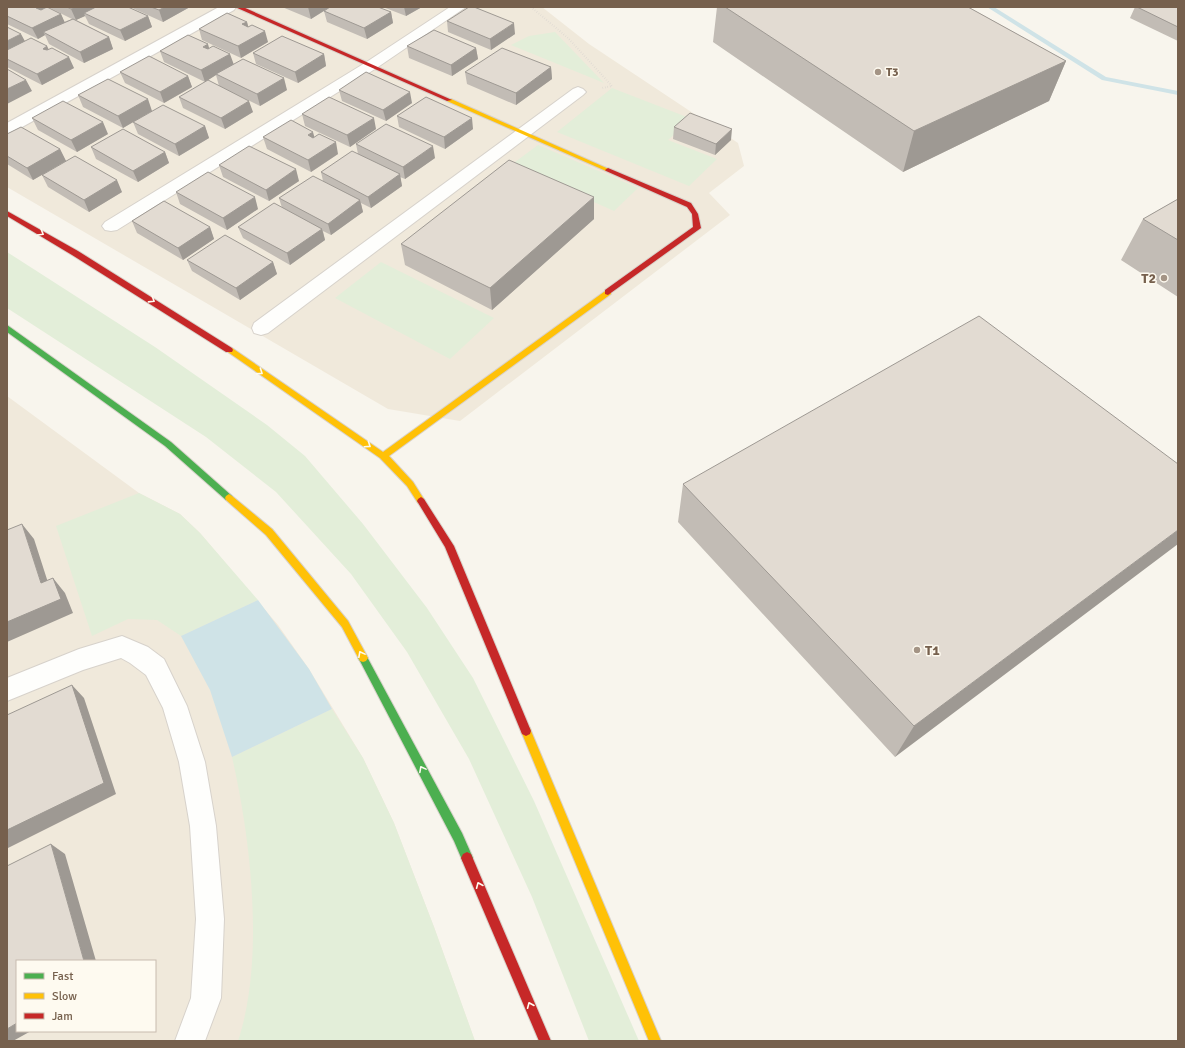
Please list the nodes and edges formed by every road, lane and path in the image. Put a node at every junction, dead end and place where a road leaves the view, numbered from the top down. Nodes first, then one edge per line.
1 (230, 7) edge
2 (238, 7) edge
3 (459, 7) edge
4 (532, 7) edge
5 (370, 66) junction
6 (578, 92) joint
7 (7, 129) edge
8 (524, 132) junction
9 (7, 213) edge
10 (111, 226) dead end
11 (7, 328) edge
12 (261, 328) dead end
13 (384, 456) junction
14 (7, 690) edge
15 (190, 1041) edge
16 (545, 1041) edge
17 (655, 1041) edge

1 - 7 street
2 - 5 main road
3 - 5 street
4 - 6 path
5 - 8 main road
5 - 10 street
6 - 8 street
8 - 12 street
8 - 13 main road
9 -> 13 main road
16 -> 11 main road
13 - 17 main road
14 - 15 street

